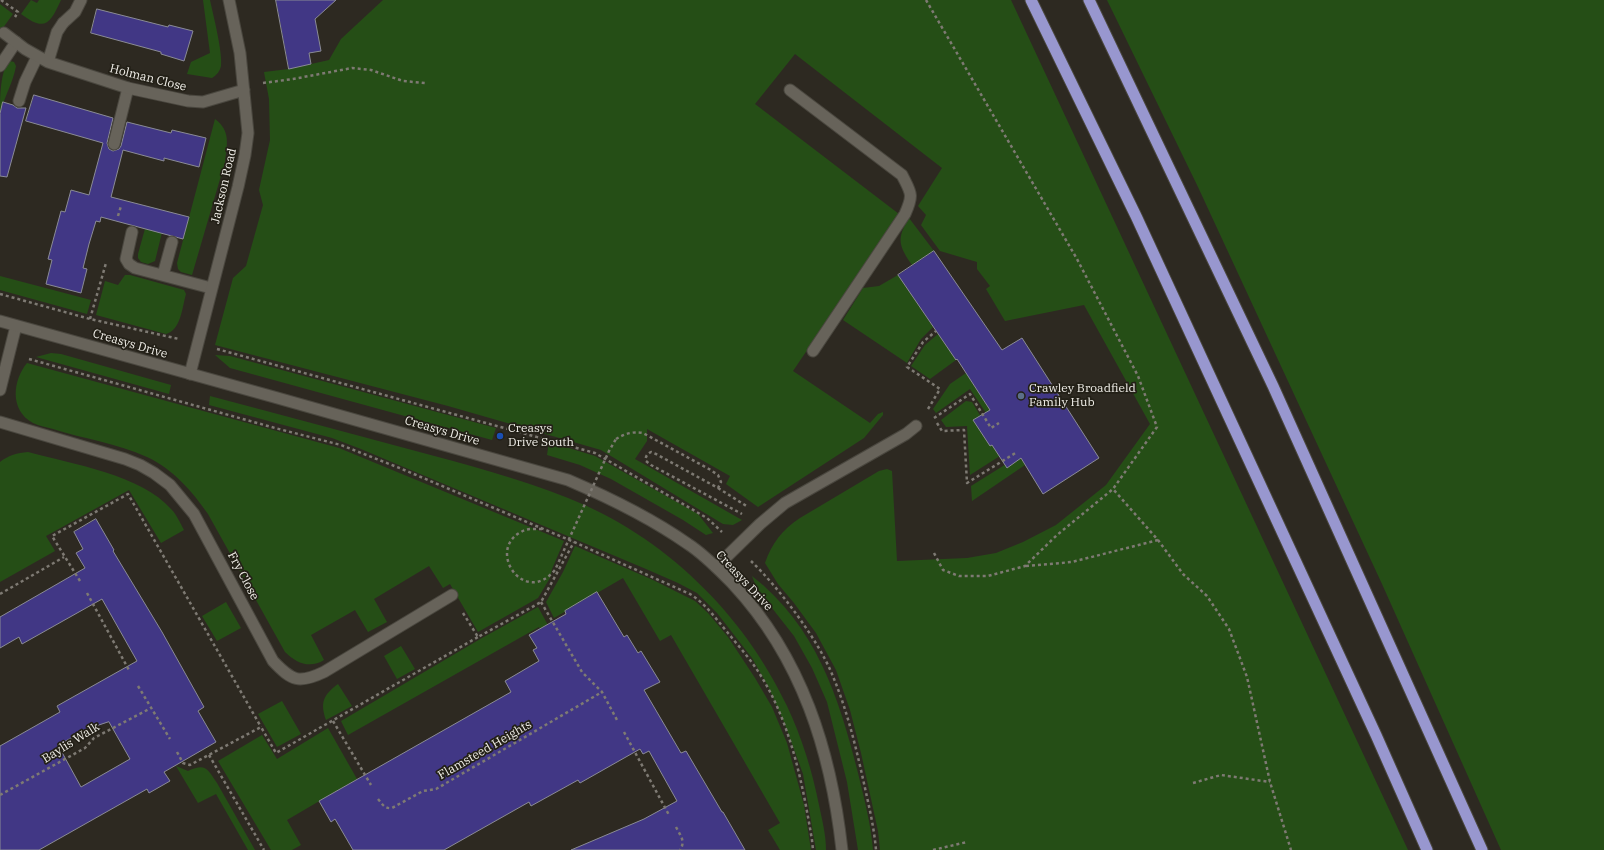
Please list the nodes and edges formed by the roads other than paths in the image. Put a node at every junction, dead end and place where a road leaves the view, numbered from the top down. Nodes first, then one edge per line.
1 (81, 0) edge
2 (229, 0) edge
3 (1031, 0) edge
4 (1089, 0) edge
5 (4, 33) dead end
6 (16, 42) junction
7 (37, 57) junction
8 (48, 62) junction
9 (0, 66) edge
10 (128, 88) junction
11 (244, 88) junction
12 (790, 90) dead end
13 (19, 101) dead end
14 (114, 144) dead end
15 (132, 232) dead end
16 (172, 242) dead end
17 (163, 275) junction
18 (211, 288) junction
19 (0, 321) edge
20 (16, 326) junction
21 (813, 351) dead end
22 (190, 374) junction
23 (0, 390) edge
24 (0, 422) edge
25 (916, 426) dead end
26 (716, 567) junction
27 (452, 595) road end
28 (842, 850) edge
29 (1427, 850) edge
30 (1482, 850) edge

1 - 8 street
2 - 11 street, Jackson Road
3 - 29 highway
4 - 30 highway
5 - 6 street, Holman Close
6 - 7 street, Holman Close
6 - 9 street
7 - 8 street, Holman Close
7 - 13 street
8 - 10 street, Holman Close
10 - 11 street, Holman Close
10 - 14 street
11 - 18 street, Jackson Road
12 - 21 street
15 - 17 street
16 - 17 street
17 - 18 street
18 - 22 street, Jackson Road
19 - 20 street, Creasys Drive
20 - 22 street, Creasys Drive
20 - 23 street
22 - 26 street, Creasys Drive
24 - 27 street, Fry Close
25 - 26 street
26 - 28 street, Creasys Drive

